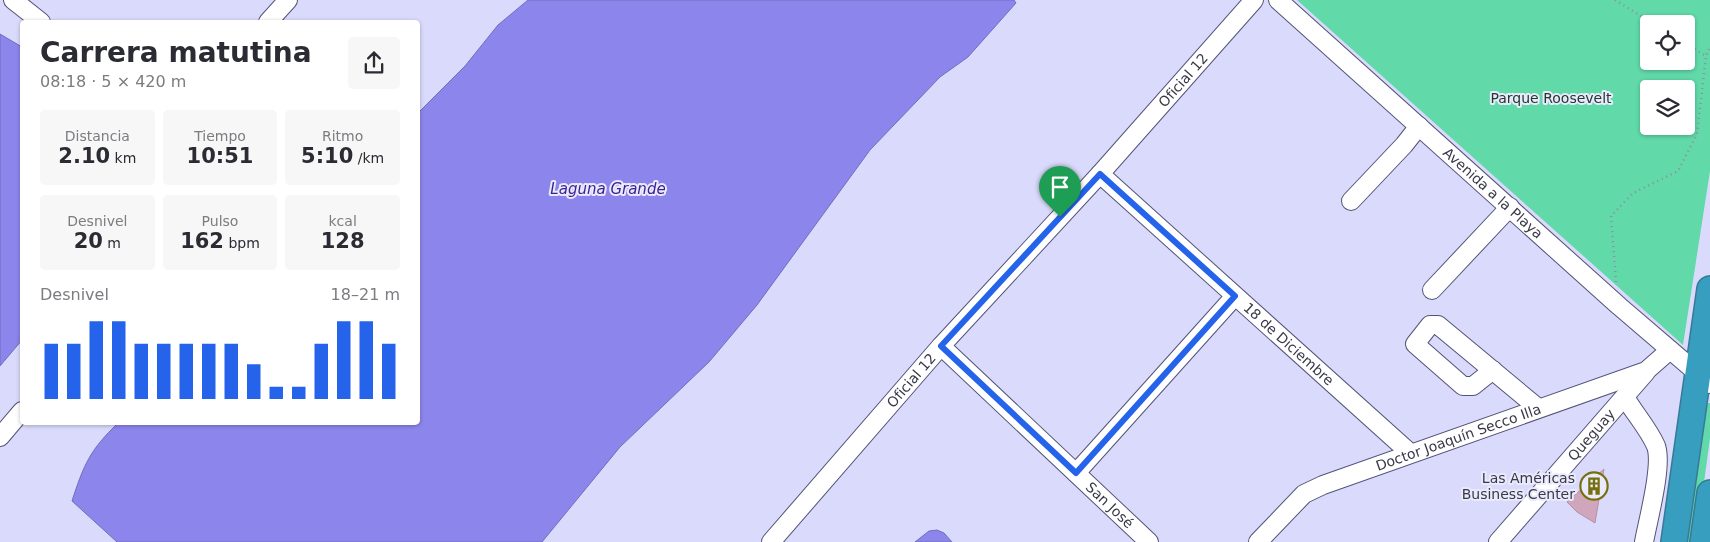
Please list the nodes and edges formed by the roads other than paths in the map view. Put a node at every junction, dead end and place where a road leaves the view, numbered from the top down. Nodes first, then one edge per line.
1 (13, 0) edge
2 (288, 0) edge
3 (1254, 0) edge
4 (1278, 0) edge
5 (38, 20) edge
6 (270, 20) edge
7 (1419, 126) junction
8 (1100, 174) junction
9 (1351, 201) dead end
10 (1510, 207) junction
11 (1710, 288) edge
12 (1432, 290) dead end
13 (1235, 296) junction
14 (941, 346) junction
15 (1670, 350) junction
16 (1493, 370) dead end
17 (1646, 371) junction
18 (1704, 379) edge
19 (1625, 396) junction
20 (1538, 408) junction
21 (20, 413) edge
22 (0, 437) edge
23 (1410, 453) junction
24 (1076, 473) junction
25 (1710, 493) edge
26 (771, 542) edge
27 (1149, 542) edge
28 (1258, 542) edge
29 (1498, 542) edge
30 (1644, 542) edge
31 (1674, 542) edge
32 (1703, 542) edge

1 - 5 street
2 - 6 street
3 - 8 street, Oficial 12
4 - 7 street, Avenida a la Playa
7 - 9 street
7 - 10 street, Avenida a la Playa
8 - 13 street, 18 de Diciembre
8 - 14 street, Oficial 12
10 - 12 street
10 - 15 street, Avenida a la Playa
11 - 18 highway
13 - 23 street, 18 de Diciembre
13 - 24 street
14 - 24 street, San José
14 - 26 street, Oficial 12
15 - 17 street, Doctor Joaquín Secco Illa
15 - 18 street, Avenida a la Playa
16 - 20 street
17 - 19 street, Queguay
17 - 20 street, Doctor Joaquín Secco Illa
18 - 31 highway
19 - 29 street, Queguay
19 - 30 street
20 - 23 street, Doctor Joaquín Secco Illa
21 - 22 street
23 - 28 street, Doctor Joaquín Secco Illa
24 - 27 street, San José
25 - 32 highway

